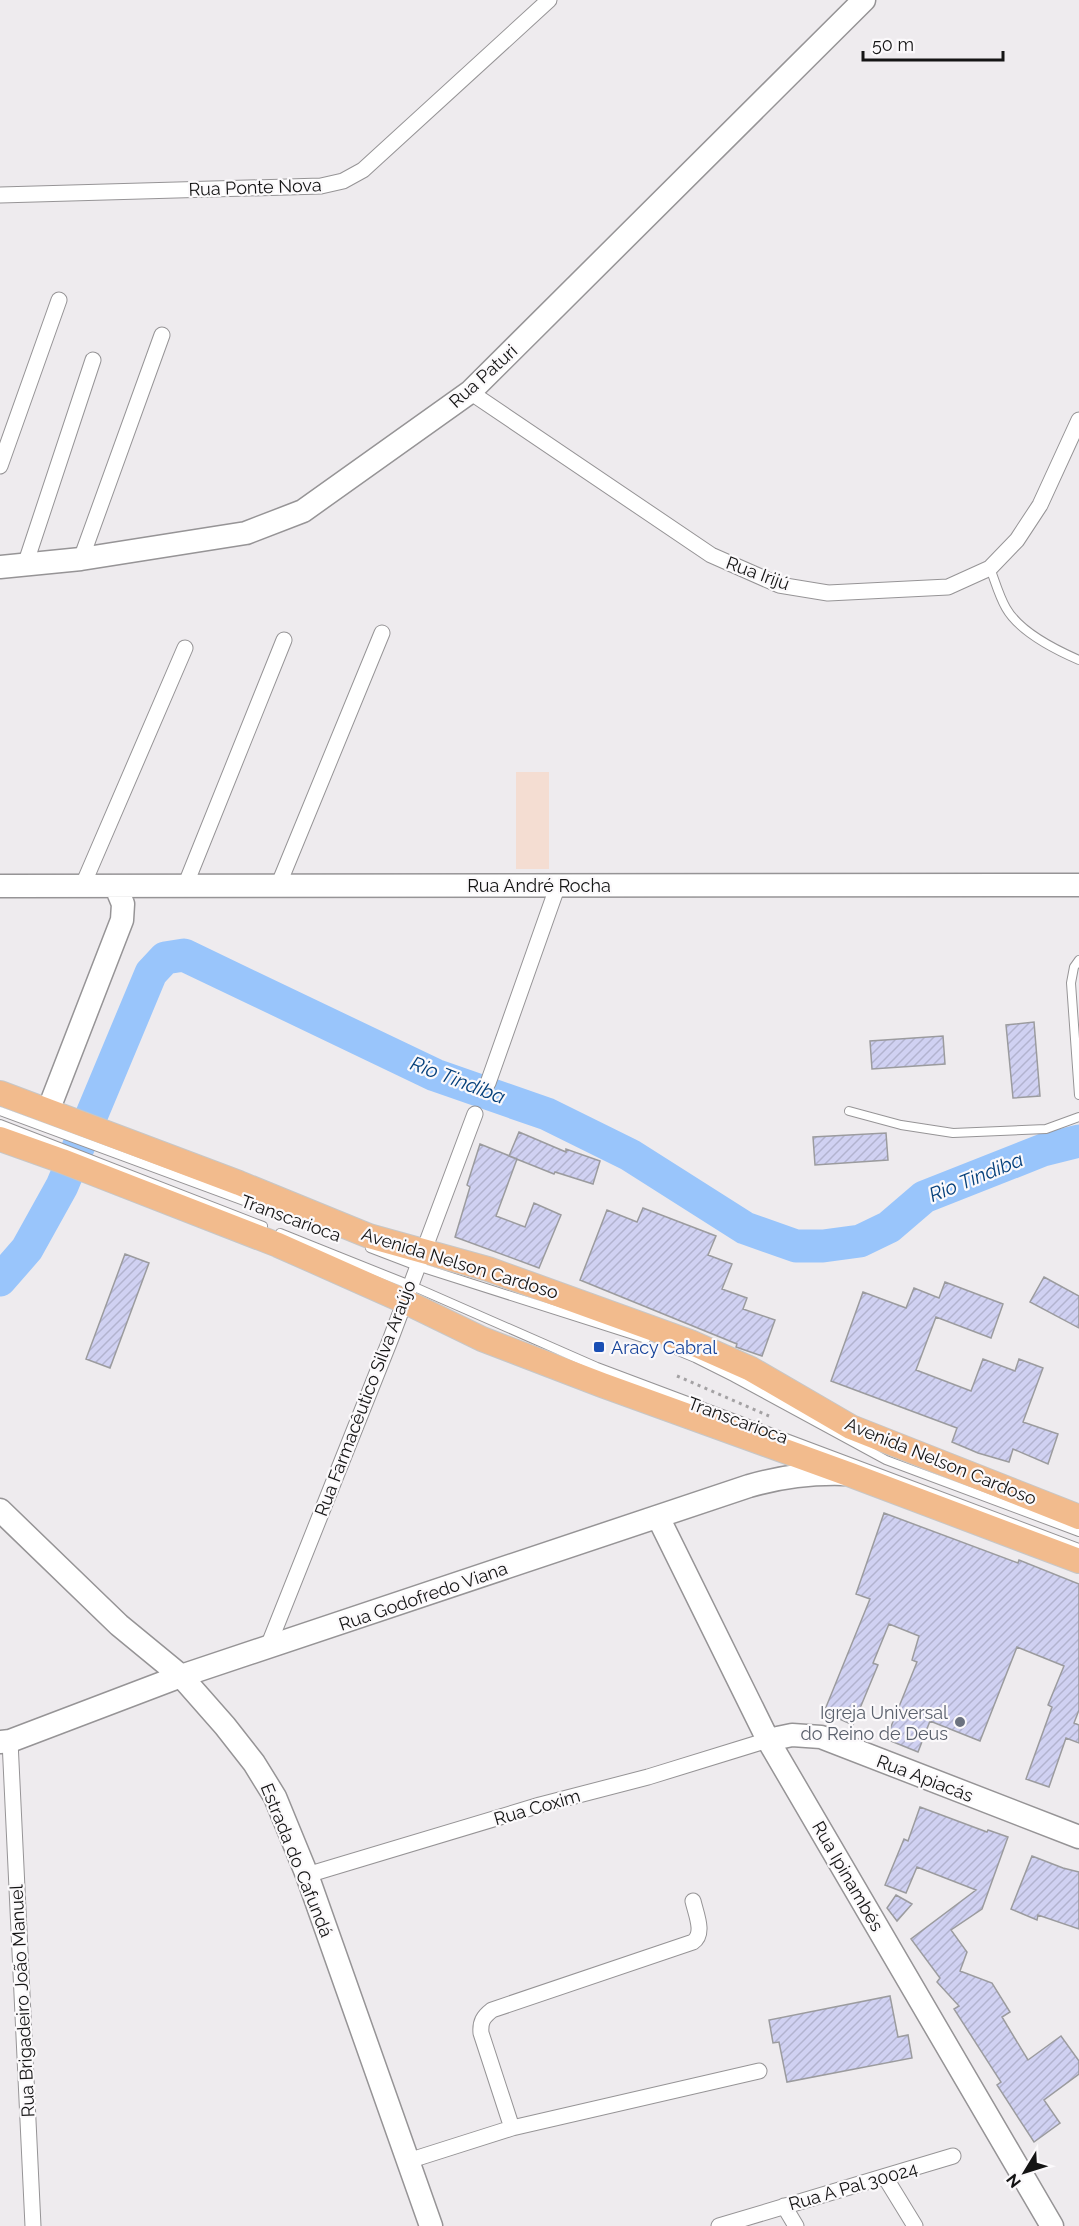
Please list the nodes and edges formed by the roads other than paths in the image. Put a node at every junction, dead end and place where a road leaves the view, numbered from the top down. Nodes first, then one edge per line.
1 (549, 0) edge
2 (864, 0) edge
3 (0, 195) edge
4 (59, 300) dead end
5 (162, 335) dead end
6 (93, 360) dead end
7 (470, 392) junction
8 (1079, 420) edge
9 (0, 466) edge
10 (81, 559) junction
11 (25, 565) junction
12 (0, 567) edge
13 (990, 568) junction
14 (382, 633) dead end
15 (284, 640) dead end
16 (185, 648) dead end
17 (1079, 660) edge
18 (558, 885) junction
19 (1079, 885) edge
20 (0, 886) edge
21 (184, 886) junction
22 (278, 886) junction
23 (82, 887) junction
24 (116, 887) junction
25 (1079, 960) edge
26 (488, 1083) dead end
27 (0, 1093) edge
28 (1079, 1095) edge
29 (0, 1111) edge
30 (48, 1111) junction
31 (849, 1111) dead end
32 (475, 1114) dead end
33 (1079, 1117) edge
34 (0, 1124) edge
35 (84, 1133) junction
36 (0, 1139) edge
37 (74, 1159) junction
38 (336, 1235) dead end
39 (357, 1243) dead end
40 (420, 1259) junction
41 (407, 1293) junction
42 (851, 1475) junction
43 (0, 1510) edge
44 (657, 1517) junction
45 (1079, 1517) edge
46 (1079, 1532) edge
47 (1079, 1548) edge
48 (1079, 1561) edge
49 (267, 1649) junction
50 (181, 1676) junction
51 (768, 1740) junction
52 (5, 1741) edge
53 (1079, 1838) edge
54 (307, 1875) junction
55 (693, 1901) dead end
56 (759, 2071) dead end
57 (512, 2128) junction
58 (953, 2156) dead end
59 (408, 2161) junction
60 (885, 2177) junction
61 (784, 2206) junction
62 (769, 2219) edge
63 (33, 2226) edge
64 (431, 2226) edge
65 (719, 2226) edge
66 (796, 2226) edge
67 (915, 2226) edge
68 (1052, 2226) edge

1 - 3 street, Rua Ponte Nova
2 - 7 main road, Rua Paturi
4 - 9 street
5 - 10 street
6 - 11 street
7 - 10 main road, Rua Paturi
7 - 13 street, Rua Irijú
8 - 13 street, Rua Irijú
10 - 11 main road, Rua Paturi
11 - 12 main road, Rua Paturi
13 - 17 lane
14 - 22 street
15 - 21 street
16 - 23 street
18 - 19 main road, Rua André Rocha
18 - 22 main road, Rua André Rocha
18 - 26 street
20 - 23 main road, Rua André Rocha
21 - 22 main road, Rua André Rocha
21 - 24 main road, Rua André Rocha
23 - 24 main road, Rua André Rocha
24 - 30 main road
25 - 28 lane
27 - 30 main road, Avenida Nelson Cardoso
29 - 35 lane, Transcarioca
30 - 35 main road, Avenida Nelson Cardoso
31 - 33 lane
32 - 40 street, Rua Farmacêutico Silva Araújo
34 - 37 lane
35 - 38 lane, Transcarioca
35 - 40 main road, Avenida Nelson Cardoso
36 - 37 main road
37 - 41 main road
39 - 40 lane, Transcarioca
40 - 41 street, Rua Farmacêutico Silva Araújo
40 - 45 main road, Avenida Nelson Cardoso
40 - 46 lane, Transcarioca
41 - 42 main road
41 - 47 lane, Transcarioca
41 - 49 street, Rua Farmacêutico Silva Araújo
42 - 44 main road, Rua Godofredo Viana
42 - 48 main road
43 - 50 main road, Estrada do Cafundá
44 - 49 main road, Rua Godofredo Viana
44 - 51 main road, Rua Ipinambés
49 - 50 main road, Rua Godofredo Viana
50 - 52 main road, Rua Godofredo Viana
50 - 54 main road, Estrada do Cafundá
51 - 53 main road, Rua Apiacás
51 - 54 street, Rua Coxim
51 - 68 main road, Rua Ipinambés
52 - 63 street, Rua Brigadeiro João Manuel
54 - 59 main road, Estrada do Cafundá
55 - 57 street
56 - 57 street
57 - 59 street
58 - 60 street, Rua A Pal 30024
59 - 64 main road, Estrada do Cafundá
60 - 61 street, Rua A Pal 30024
60 - 67 street
61 - 62 street, Rua A Pal 30024
61 - 66 street
62 - 65 street, Rua A Pal 30024

